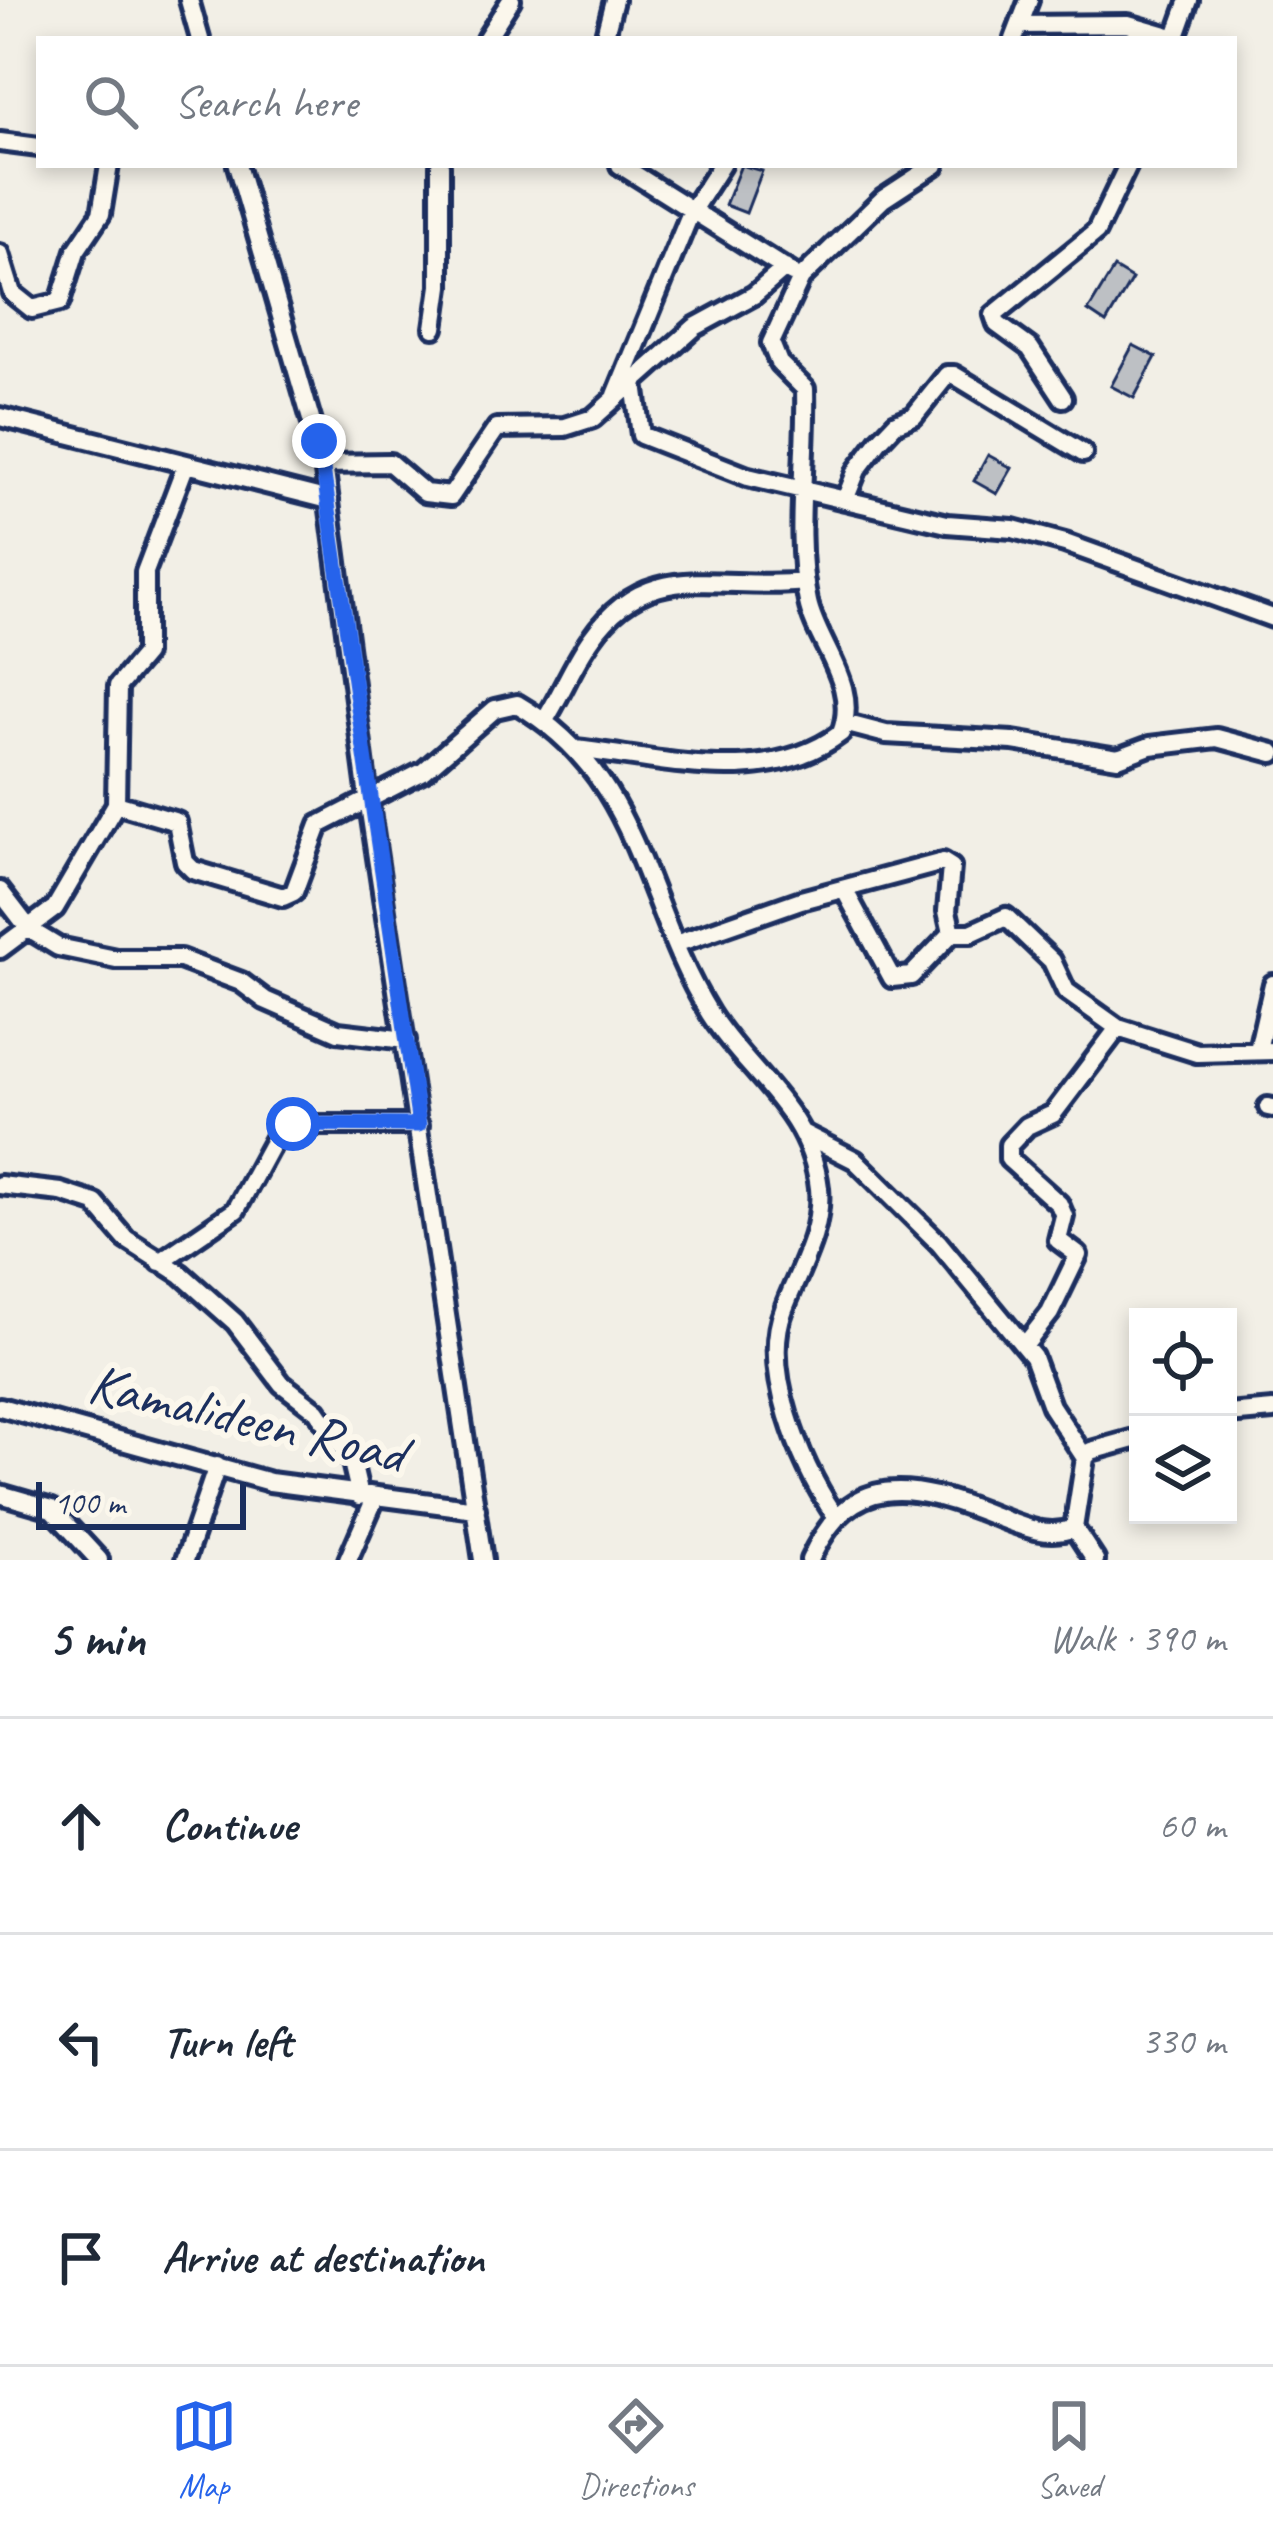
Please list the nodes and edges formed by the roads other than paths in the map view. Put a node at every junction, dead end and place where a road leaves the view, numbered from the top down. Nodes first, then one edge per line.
1 (189, 0) edge
2 (511, 0) edge
3 (614, 0) edge
4 (1029, 0) edge
5 (1189, 0) edge
6 (1017, 32) edge
7 (199, 36) edge
8 (488, 36) edge
9 (605, 36) edge
10 (1168, 36) edge
11 (1176, 36) edge
12 (0, 142) edge
13 (36, 147) edge
14 (109, 168) edge
15 (237, 168) edge
16 (440, 168) edge
17 (625, 168) edge
18 (719, 168) edge
19 (931, 168) edge
20 (1127, 168) edge
21 (691, 212) junction
22 (0, 254) edge
23 (793, 273) junction
24 (434, 328) dead end
25 (634, 382) junction
26 (616, 396) junction
27 (1063, 398) dead end
28 (0, 417) edge
29 (1083, 453) dead end
30 (186, 464) junction
31 (324, 464) junction
32 (807, 490) junction
33 (329, 500) junction
34 (845, 500) junction
35 (805, 582) junction
36 (1273, 618) edge
37 (545, 720) junction
38 (844, 723) junction
39 (575, 748) junction
40 (1273, 753) edge
41 (368, 798) junction
42 (116, 804) junction
43 (844, 889) junction
44 (0, 891) edge
45 (30, 930) junction
46 (952, 933) junction
47 (678, 943) junction
48 (0, 949) edge
49 (1273, 984) edge
50 (1118, 1028) junction
51 (406, 1040) junction
52 (1265, 1050) edge
53 (419, 1125) junction
54 (804, 1134) junction
55 (0, 1185) edge
56 (160, 1262) junction
57 (1024, 1345) junction
58 (0, 1406) edge
59 (1273, 1410) edge
60 (1237, 1413) edge
61 (1129, 1440) edge
62 (1084, 1459) junction
63 (217, 1466) junction
64 (0, 1494) edge
65 (367, 1497) junction
66 (476, 1509) junction
67 (834, 1514) junction
68 (1074, 1528) junction
69 (99, 1560) edge
70 (185, 1560) edge
71 (348, 1560) edge
72 (483, 1560) edge
73 (810, 1560) edge
74 (1095, 1560) edge

1 - 7 street
2 - 8 street
3 - 9 street
4 - 6 street
5 - 11 street
6 - 10 street
12 - 13 street
14 - 22 street
15 - 31 street
16 - 24 street
17 - 21 street
18 - 21 street
19 - 23 street
20 - 27 street
21 - 23 street
21 - 26 street
23 - 25 street
23 - 32 street
25 - 26 street
25 - 32 street
26 - 31 street
28 - 30 street
29 - 34 street
30 - 33 street
30 - 42 street
31 - 33 street
32 - 34 street
32 - 35 street
33 - 41 street
34 - 36 street
35 - 37 street
35 - 38 street
37 - 39 street
37 - 41 street
38 - 39 street
38 - 40 street
39 - 47 street
41 - 42 street
41 - 51 street
42 - 45 street
43 - 46 street
43 - 46 street
43 - 47 street
44 - 45 street
45 - 48 street
45 - 51 street
46 - 50 street
47 - 54 street
49 - 52 street
50 - 52 street
50 - 57 street
51 - 53 street
53 - 56 street
53 - 66 street
54 - 57 street
54 - 67 street
55 - 56 street
56 - 65 street
57 - 62 street
58 - 63 street, Kamalideen Road
59 - 60 street
61 - 62 street
62 - 68 street
63 - 65 street, Kamalideen Road
63 - 70 street
64 - 69 street
65 - 66 street, Kamalideen Road
65 - 71 street
66 - 72 street
67 - 68 street
67 - 73 street
68 - 74 street

